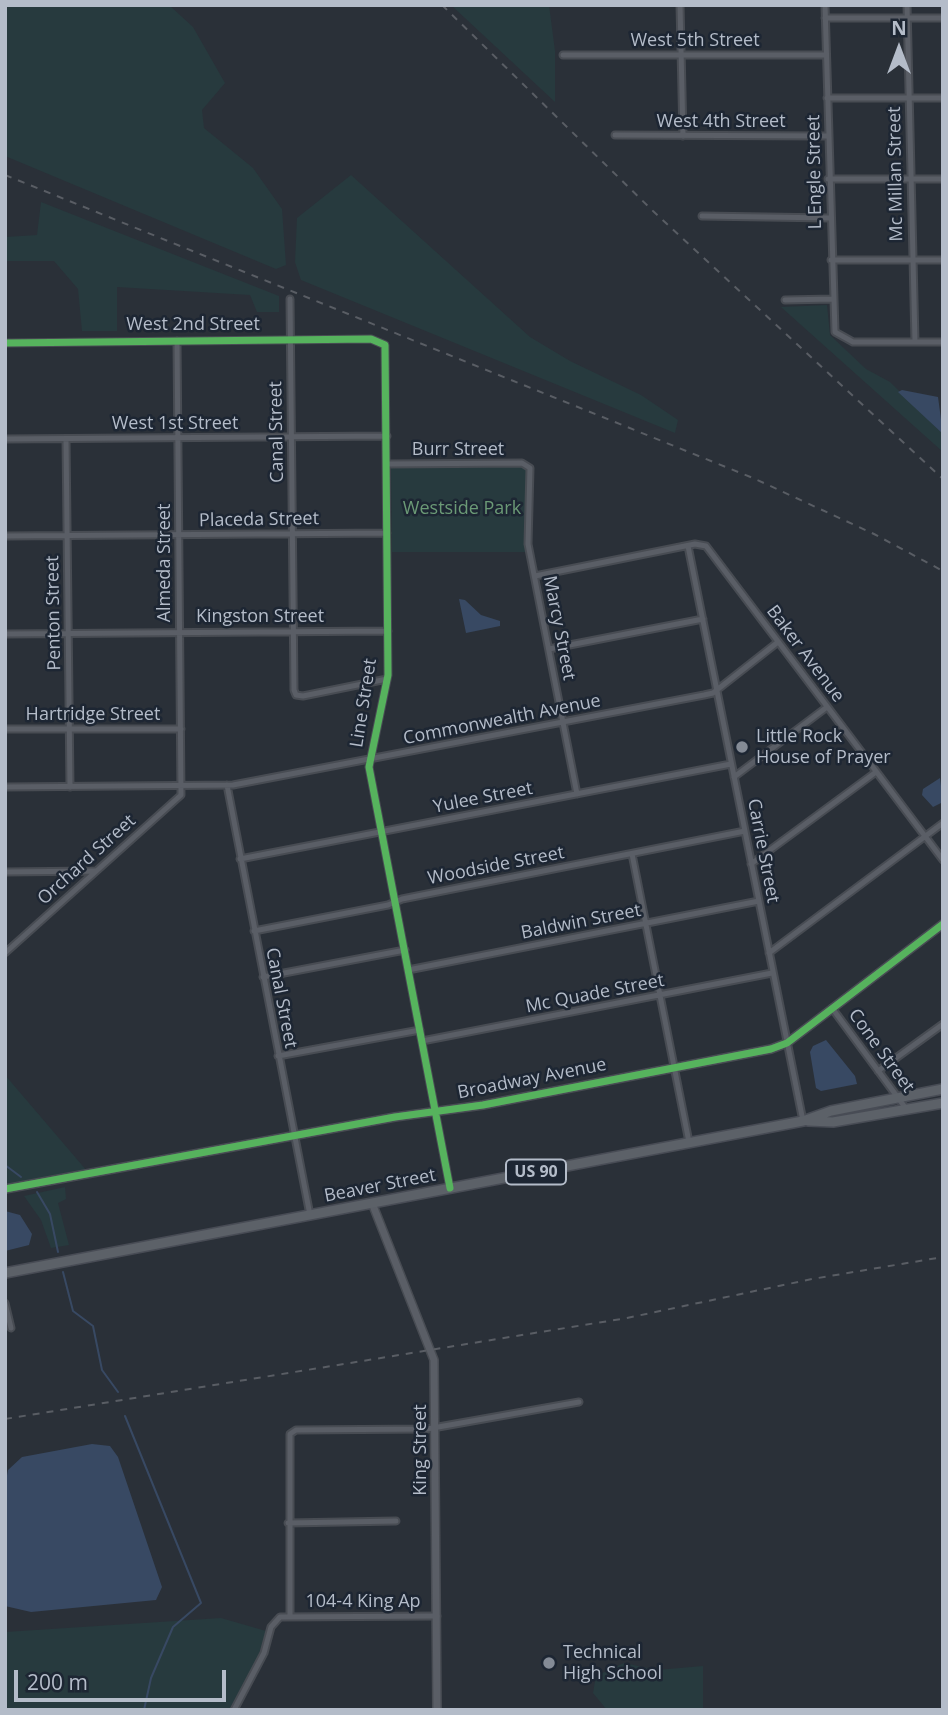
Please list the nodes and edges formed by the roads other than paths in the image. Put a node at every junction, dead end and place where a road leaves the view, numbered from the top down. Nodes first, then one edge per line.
1 (680, 5) edge
2 (825, 5) edge
3 (907, 5) edge
4 (825, 18) junction
5 (908, 18) junction
6 (943, 18) edge
7 (563, 55) dead end
8 (680, 55) junction
9 (826, 55) junction
10 (827, 98) junction
11 (909, 98) junction
12 (943, 98) edge
13 (615, 135) dead end
14 (683, 136) junction
15 (827, 136) junction
16 (828, 179) junction
17 (911, 179) junction
18 (943, 179) edge
19 (702, 216) dead end
20 (830, 218) junction
21 (831, 260) junction
22 (912, 260) junction
23 (943, 260) edge
24 (290, 299) dead end
25 (832, 299) junction
26 (785, 300) dead end
27 (290, 340) junction
28 (177, 341) junction
29 (381, 341) joint
30 (915, 342) junction
31 (943, 342) edge
32 (5, 343) edge
33 (387, 436) junction
34 (291, 437) junction
35 (178, 438) junction
36 (5, 439) edge
37 (66, 439) junction
38 (387, 464) junction
39 (528, 466) joint
40 (387, 533) junction
41 (292, 534) junction
42 (67, 535) junction
43 (179, 535) junction
44 (5, 536) edge
45 (688, 546) junction
46 (535, 576) junction
47 (703, 619) junction
48 (293, 631) junction
49 (388, 631) junction
50 (180, 632) junction
51 (5, 634) edge
52 (68, 634) junction
53 (778, 642) junction
54 (549, 649) junction
55 (387, 679) junction
56 (717, 690) junction
57 (827, 707) junction
58 (563, 722) junction
59 (5, 729) edge
60 (69, 729) junction
61 (181, 729) junction
62 (370, 759) junction
63 (732, 764) junction
64 (876, 772) junction
65 (734, 777) junction
66 (182, 785) junction
67 (227, 785) junction
68 (70, 787) junction
69 (5, 788) edge
70 (578, 794) junction
71 (943, 823) edge
72 (382, 831) junction
73 (746, 831) junction
74 (925, 836) junction
75 (632, 854) junction
76 (240, 859) junction
77 (943, 860) edge
78 (751, 864) junction
79 (5, 872) edge
80 (95, 872) junction
81 (759, 901) junction
82 (396, 902) junction
83 (646, 923) junction
84 (943, 924) edge
85 (254, 931) junction
86 (405, 950) junction
87 (5, 953) edge
88 (769, 953) junction
89 (408, 970) junction
90 (772, 973) junction
91 (263, 977) junction
92 (660, 995) junction
93 (832, 1008) junction
94 (943, 1024) edge
95 (420, 1030) junction
96 (422, 1041) junction
97 (787, 1043) junction
98 (278, 1056) junction
99 (674, 1068) junction
100 (878, 1071) junction
101 (943, 1089) edge
102 (897, 1098) junction
103 (943, 1103) edge
104 (858, 1106) junction
105 (907, 1110) junction
106 (436, 1112) junction
107 (859, 1118) junction
108 (803, 1121) junction
109 (293, 1136) junction
110 (689, 1142) junction
111 (450, 1188) junction
112 (5, 1189) edge
113 (372, 1203) junction
114 (310, 1215) junction
115 (5, 1273) edge
116 (5, 1303) edge
117 (11, 1328) dead end
118 (579, 1402) dead end
119 (437, 1427) junction
120 (396, 1521) dead end
121 (288, 1523) junction
122 (289, 1616) junction
123 (437, 1616) junction
124 (234, 1710) edge
125 (437, 1710) edge

1 - 8 street
2 - 4 street, L Engle Street
3 - 5 street, Mc Millan Street
4 - 5 street
4 - 9 street, L Engle Street
5 - 6 street
5 - 11 street, Mc Millan Street
7 - 8 street, West 5th Street
8 - 9 street, West 5th Street
8 - 14 street
9 - 10 street, L Engle Street
10 - 11 street
10 - 15 street, L Engle Street
11 - 12 street
11 - 17 street, Mc Millan Street
13 - 14 street, West 4th Street
14 - 15 street, West 4th Street
15 - 16 street, L Engle Street
16 - 17 street
16 - 20 street, L Engle Street
17 - 18 street
17 - 22 street, Mc Millan Street
19 - 20 street
20 - 21 street, L Engle Street
21 - 22 street
21 - 25 street, L Engle Street
22 - 23 street
22 - 30 street, Mc Millan Street
24 - 27 street, Canal Street
25 - 26 street
25 - 30 street, L Engle Street
27 - 28 street, West 2nd Street
27 - 29 street, West 2nd Street
27 - 34 street, Canal Street
28 - 32 street, West 2nd Street
28 - 35 street, Almeda Street
29 - 33 street, Line Street
30 - 31 street
33 - 34 street, West 1st Street
33 - 38 street, Line Street
34 - 35 street, West 1st Street
34 - 41 street, Canal Street
35 - 37 street, West 1st Street
35 - 43 street, Almeda Street
36 - 37 street, West 1st Street
37 - 42 street, Penton Street
38 - 39 street, Burr Street
38 - 40 street, Line Street
39 - 46 street, Marcy Street
40 - 41 street, Placeda Street
40 - 49 street, Line Street
41 - 43 street, Placeda Street
41 - 48 street, Canal Street
42 - 43 street, Placeda Street
42 - 44 street, Placeda Street
42 - 52 street, Penton Street
43 - 50 street, Almeda Street
45 - 46 street
45 - 47 street, Carrie Street
45 - 53 street, Baker Avenue
46 - 54 street, Marcy Street
47 - 54 street
47 - 56 street, Carrie Street
48 - 49 street, Kingston Street
48 - 50 street, Kingston Street
48 - 55 street, Canal Street
49 - 55 street, Line Street
50 - 52 street, Kingston Street
50 - 61 street, Almeda Street
51 - 52 street, Kingston Street
52 - 60 street, Penton Street
53 - 56 street, Commonwealth Avenue
53 - 57 street, Baker Avenue
54 - 58 street, Marcy Street
55 - 62 street, Line Street
56 - 58 street, Commonwealth Avenue
56 - 63 street, Carrie Street
57 - 64 street, Baker Avenue
57 - 65 street
58 - 62 street, Commonwealth Avenue
58 - 70 street, Marcy Street
59 - 60 street, Hartridge Street
60 - 61 street, Hartridge Street
60 - 68 street, Penton Street
61 - 66 street, Almeda Street
62 - 67 street, Commonwealth Avenue
62 - 72 street, Line Street
63 - 65 street, Carrie Street
63 - 70 street, Yulee Street
64 - 74 street, Baker Avenue
64 - 78 street
65 - 73 street, Carrie Street
66 - 67 street, Commonwealth Avenue
66 - 68 street, Commonwealth Avenue
66 - 80 street, Orchard Street
67 - 76 street, Canal Street
68 - 69 street, Commonwealth Avenue
70 - 72 street, Yulee Street
71 - 74 street
72 - 76 street, Yulee Street
72 - 82 street, Line Street
73 - 75 street, Woodside Street
73 - 78 street, Carrie Street
74 - 77 street, Baker Avenue
74 - 88 street
75 - 82 street, Woodside Street
75 - 83 street
76 - 85 street, Canal Street
78 - 81 street, Carrie Street
79 - 80 street
80 - 87 street, Orchard Street
81 - 83 street, Baldwin Street
81 - 88 street, Carrie Street
82 - 85 street, Woodside Street
82 - 86 street, Line Street
83 - 89 street, Baldwin Street
83 - 92 street
84 - 93 street, Broadway Avenue
85 - 91 street, Canal Street
86 - 89 street, Line Street
86 - 91 street
88 - 90 street, Carrie Street
89 - 95 street, Line Street
90 - 92 street, Mc Quade Street
90 - 97 street, Carrie Street
91 - 98 street, Canal Street
92 - 96 street, Mc Quade Street
92 - 99 street
93 - 97 street, Broadway Avenue
93 - 100 street, Cone Street
94 - 100 street
95 - 96 street, Line Street
95 - 98 street
96 - 106 street, Line Street
97 - 99 street, Broadway Avenue
97 - 108 street, Carrie Street
98 - 109 street, Canal Street
99 - 106 street, Broadway Avenue
99 - 110 street
100 - 102 street, Cone Street
101 - 102 main road, Beaver Street / US 90
102 - 104 main road, Beaver Street / US 90
102 - 105 street, Cone Street
103 - 105 main road, Beaver Street / US 90
104 - 107 street
104 - 108 main road, Beaver Street / US 90
105 - 107 main road, Beaver Street / US 90
106 - 109 street, Broadway Avenue
106 - 111 street, Line Street
107 - 108 main road, Beaver Street / US 90
108 - 110 main road, Beaver Street / US 90
109 - 112 street, Broadway Avenue
109 - 114 street, Canal Street
110 - 111 main road, Beaver Street / US 90
111 - 113 main road, Beaver Street / US 90
113 - 114 main road, Beaver Street / US 90
113 - 119 street, King Street
114 - 115 main road, Beaver Street / US 90
116 - 117 street
118 - 119 street
119 - 121 street
119 - 123 street, King Street
120 - 121 street
121 - 122 street
122 - 123 street, 104-4 King Ap
122 - 124 street
123 - 125 street, King Street

